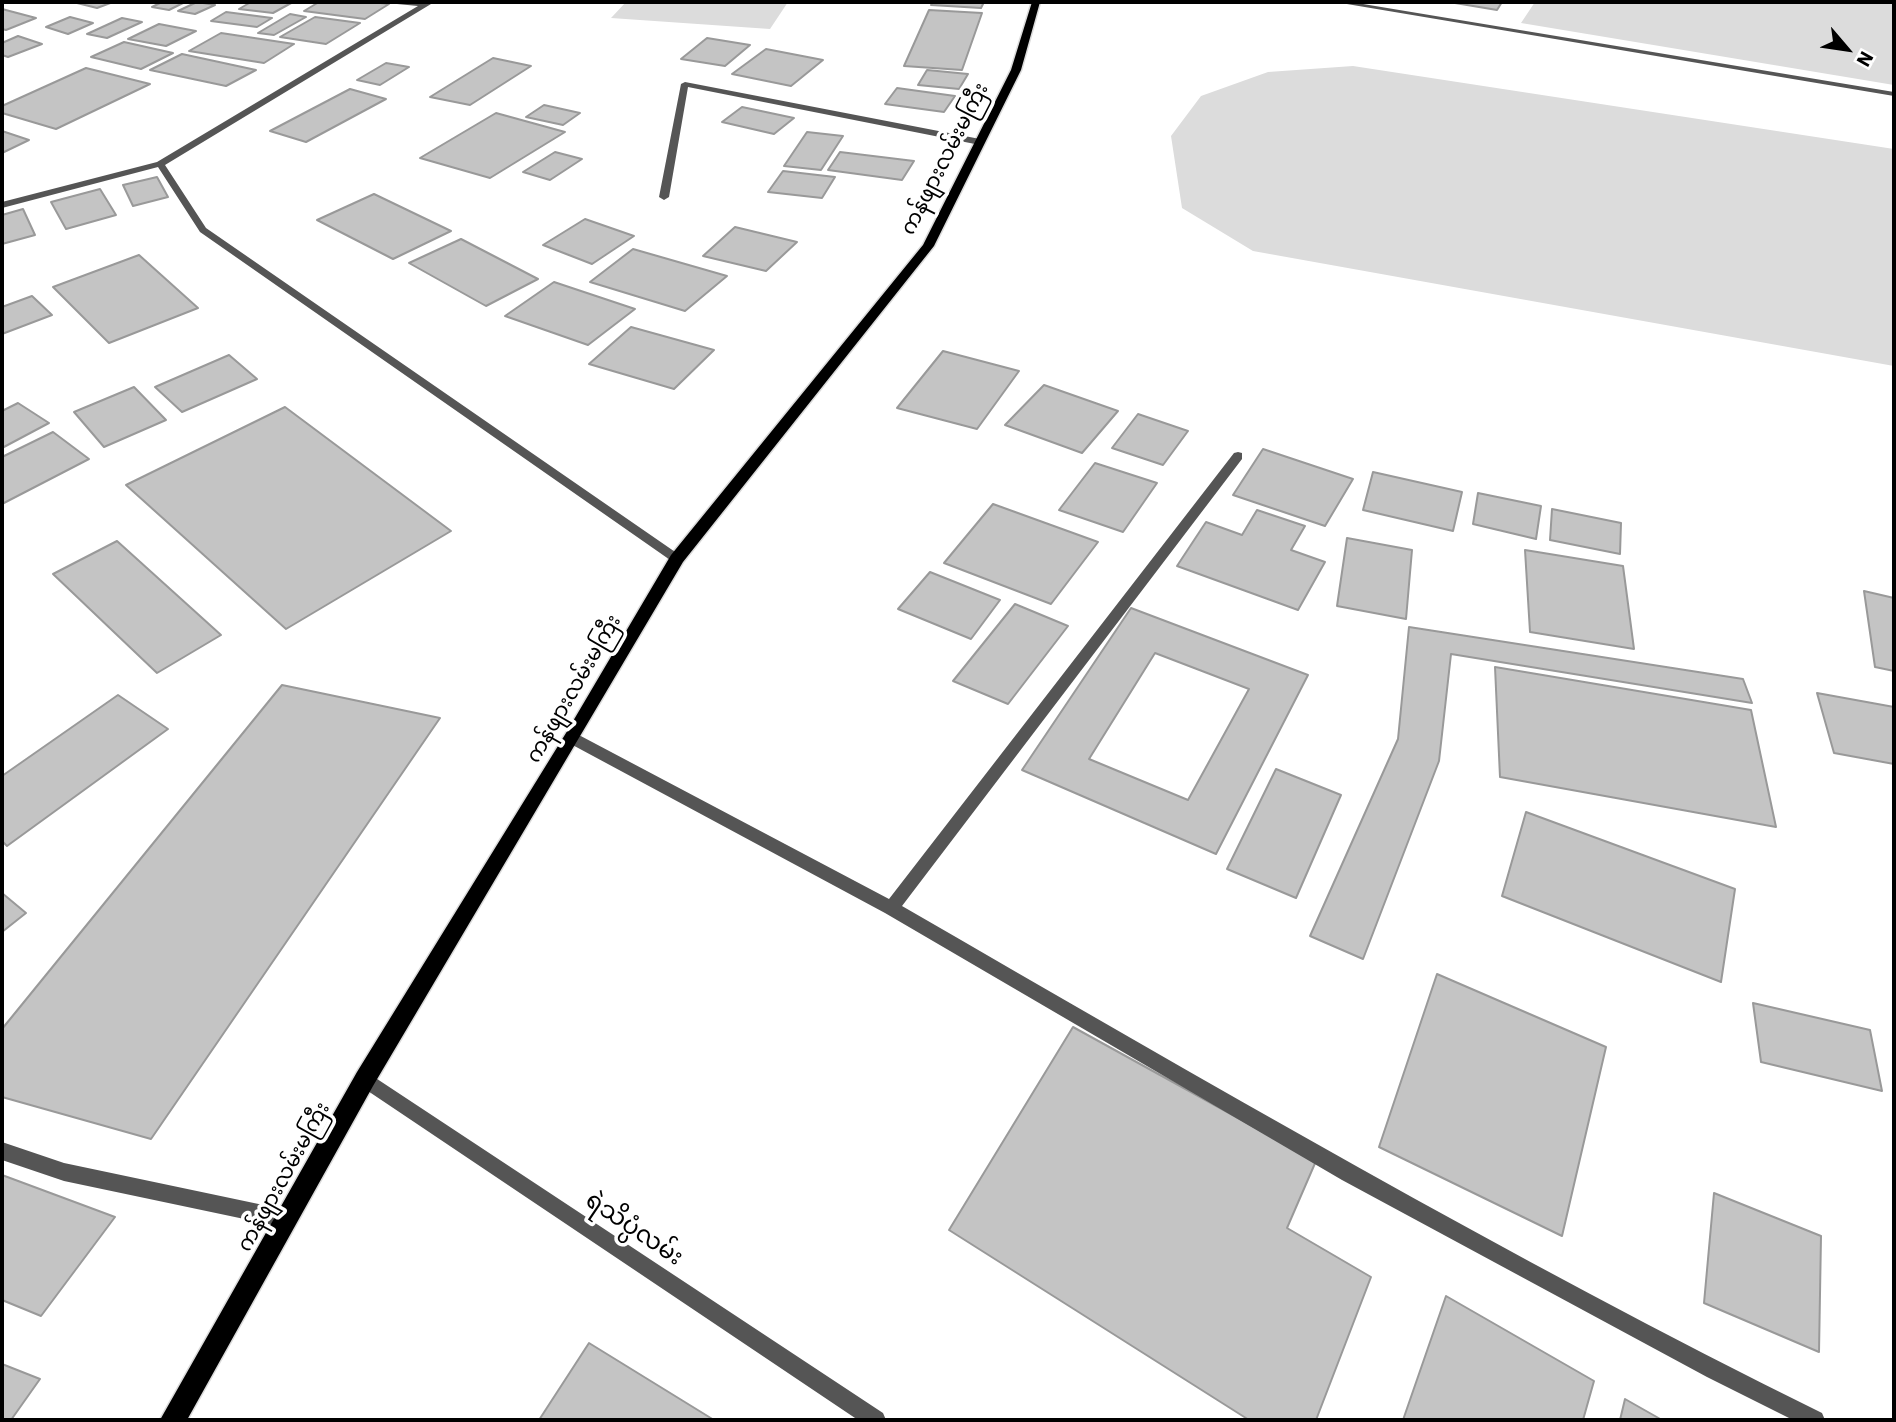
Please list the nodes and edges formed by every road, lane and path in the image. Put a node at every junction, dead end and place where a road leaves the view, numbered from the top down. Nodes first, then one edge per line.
1 (397, 2) edge
2 (1036, 2) edge
3 (1339, 2) edge
4 (427, 3) edge
5 (1894, 94) edge
6 (980, 142) junction
7 (160, 164) junction
8 (664, 197) dead end
9 (2, 205) edge
10 (1238, 456) dead end
11 (677, 559) junction
12 (572, 738) junction
13 (891, 908) junction
14 (365, 1079) junction
15 (2, 1151) edge
16 (287, 1219) junction
17 (173, 1420) edge
18 (876, 1420) edge
19 (1815, 1420) edge

1 - 4 street
2 - 6 main road, ကန်ဖျားလမ်းမကြီး
3 - 5 street
4 - 7 street
6 - 8 street
6 - 11 main road, ကန်ဖျားလမ်းမကြီး
7 - 9 street
7 - 11 street
10 - 13 street
11 - 12 main road, ကန်ဖျားလမ်းမကြီး
12 - 13 street
12 - 14 main road, ကန်ဖျားလမ်းမကြီး
13 - 19 street
14 - 16 main road, ကန်ဖျားလမ်းမကြီး
14 - 18 street, ရဲသိပ္ပံလမ်း
15 - 16 street
16 - 17 main road, ကန်ဖျားလမ်းမကြီး

